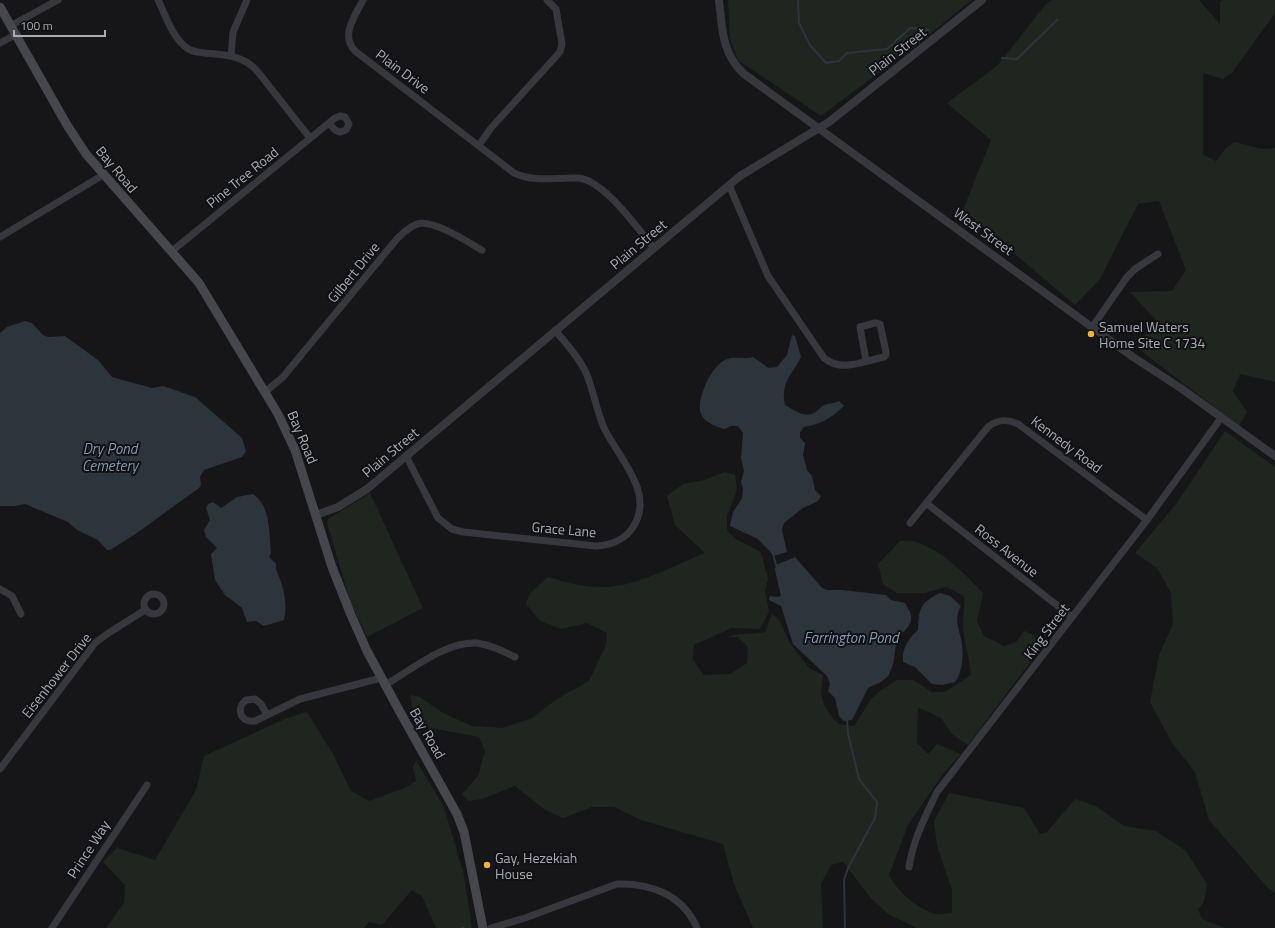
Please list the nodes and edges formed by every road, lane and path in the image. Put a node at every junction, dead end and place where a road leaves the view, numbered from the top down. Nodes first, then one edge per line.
1 (58, 0) edge
2 (158, 0) edge
3 (247, 0) edge
4 (362, 0) edge
5 (547, 0) edge
6 (719, 0) edge
7 (982, 0) edge
8 (0, 7) edge
9 (12, 25) junction
10 (17, 34) junction
11 (0, 43) edge
12 (231, 56) junction
13 (329, 123) dead end
14 (819, 129) junction
15 (310, 138) junction
16 (479, 145) junction
17 (103, 175) junction
18 (729, 185) junction
19 (0, 237) edge
20 (654, 248) junction
21 (172, 250) junction
22 (482, 250) dead end
23 (1158, 254) dead end
24 (1093, 326) junction
25 (555, 330) junction
26 (866, 361) junction
27 (265, 392) junction
28 (1222, 418) junction
29 (406, 456) junction
30 (1275, 456) edge
31 (926, 503) junction
32 (316, 515) junction
33 (1147, 520) junction
34 (910, 523) dead end
35 (0, 590) edge
36 (145, 610) dead end
37 (21, 614) dead end
38 (1072, 617) junction
39 (515, 657) dead end
40 (383, 681) junction
41 (267, 715) dead end
42 (0, 769) edge
43 (147, 784) dead end
44 (909, 867) dead end
45 (52, 928) edge
46 (483, 928) edge
47 (491, 928) edge
48 (697, 928) edge

1 - 9 street
2 - 12 street
3 - 12 street
4 - 16 street, Plain Drive
5 - 16 street
6 - 14 street, West Street
7 - 14 street, Plain Street
8 - 9 main road, Bay Road
9 - 10 main road, Bay Road
10 - 11 street
10 - 17 main road, Bay Road
12 - 15 street
13 - 15 street, Pine Tree Road
14 - 18 street, Plain Street
14 - 24 street, West Street
15 - 21 street, Pine Tree Road
16 - 20 street, Plain Drive
17 - 19 street
17 - 21 main road, Bay Road
18 - 20 street, Plain Street
18 - 26 street
20 - 25 street, Plain Street
21 - 27 main road, Bay Road
22 - 27 street, Gilbert Drive
23 - 24 street
24 - 28 street, West Street
25 - 29 street, Plain Street
25 - 29 street, Grace Lane
26 - 26 street
27 - 32 main road, Bay Road
28 - 30 street, West Street
28 - 33 street, King Street
29 - 32 street, Plain Street
31 - 33 street, Kennedy Road
31 - 34 street, Kennedy Road
31 - 38 street, Ross Avenue
32 - 40 main road, Bay Road
33 - 38 street, King Street
35 - 37 street
36 - 42 street, Eisenhower Drive
38 - 44 street, King Street
39 - 40 street
40 - 41 street
40 - 46 main road, Bay Road
43 - 45 street, Prince Way
47 - 48 street

